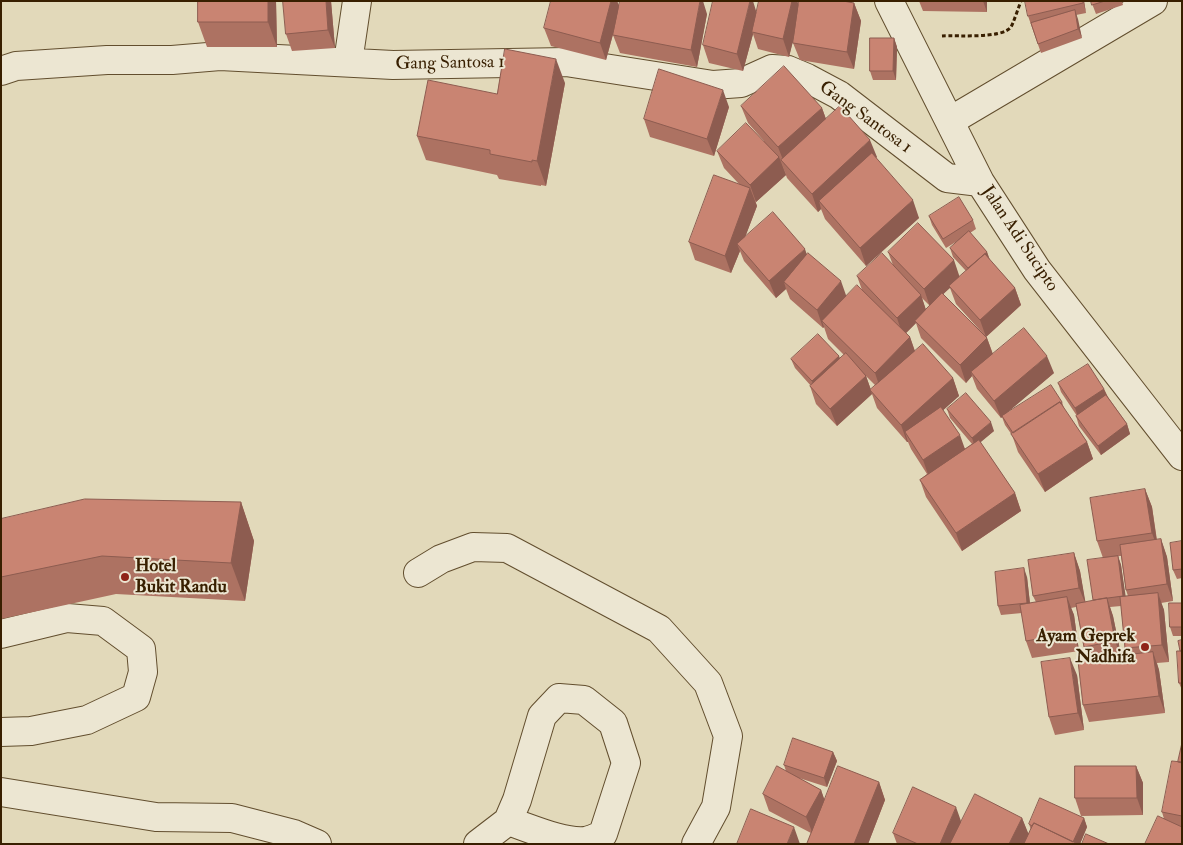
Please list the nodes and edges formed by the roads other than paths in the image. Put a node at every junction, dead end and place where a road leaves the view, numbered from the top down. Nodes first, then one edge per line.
1 (357, 1) edge
2 (889, 1) edge
3 (1149, 3) edge
4 (348, 62) junction
5 (1, 71) edge
6 (950, 121) junction
7 (980, 182) junction
8 (1182, 456) edge
9 (418, 573) dead end
10 (1, 634) edge
11 (1, 732) edge
12 (1, 792) edge
13 (508, 821) junction
14 (317, 844) edge
15 (478, 844) edge
16 (696, 844) edge

1 - 4 street
2 - 6 street, Jalan Adi Sucipto
3 - 6 street
4 - 5 street, Gang Santosa 1
4 - 7 street, Gang Santosa 1
6 - 7 street, Jalan Adi Sucipto
7 - 8 street, Jalan Adi Sucipto
9 - 16 street
10 - 11 street
12 - 14 street
13 - 13 street
13 - 15 street

